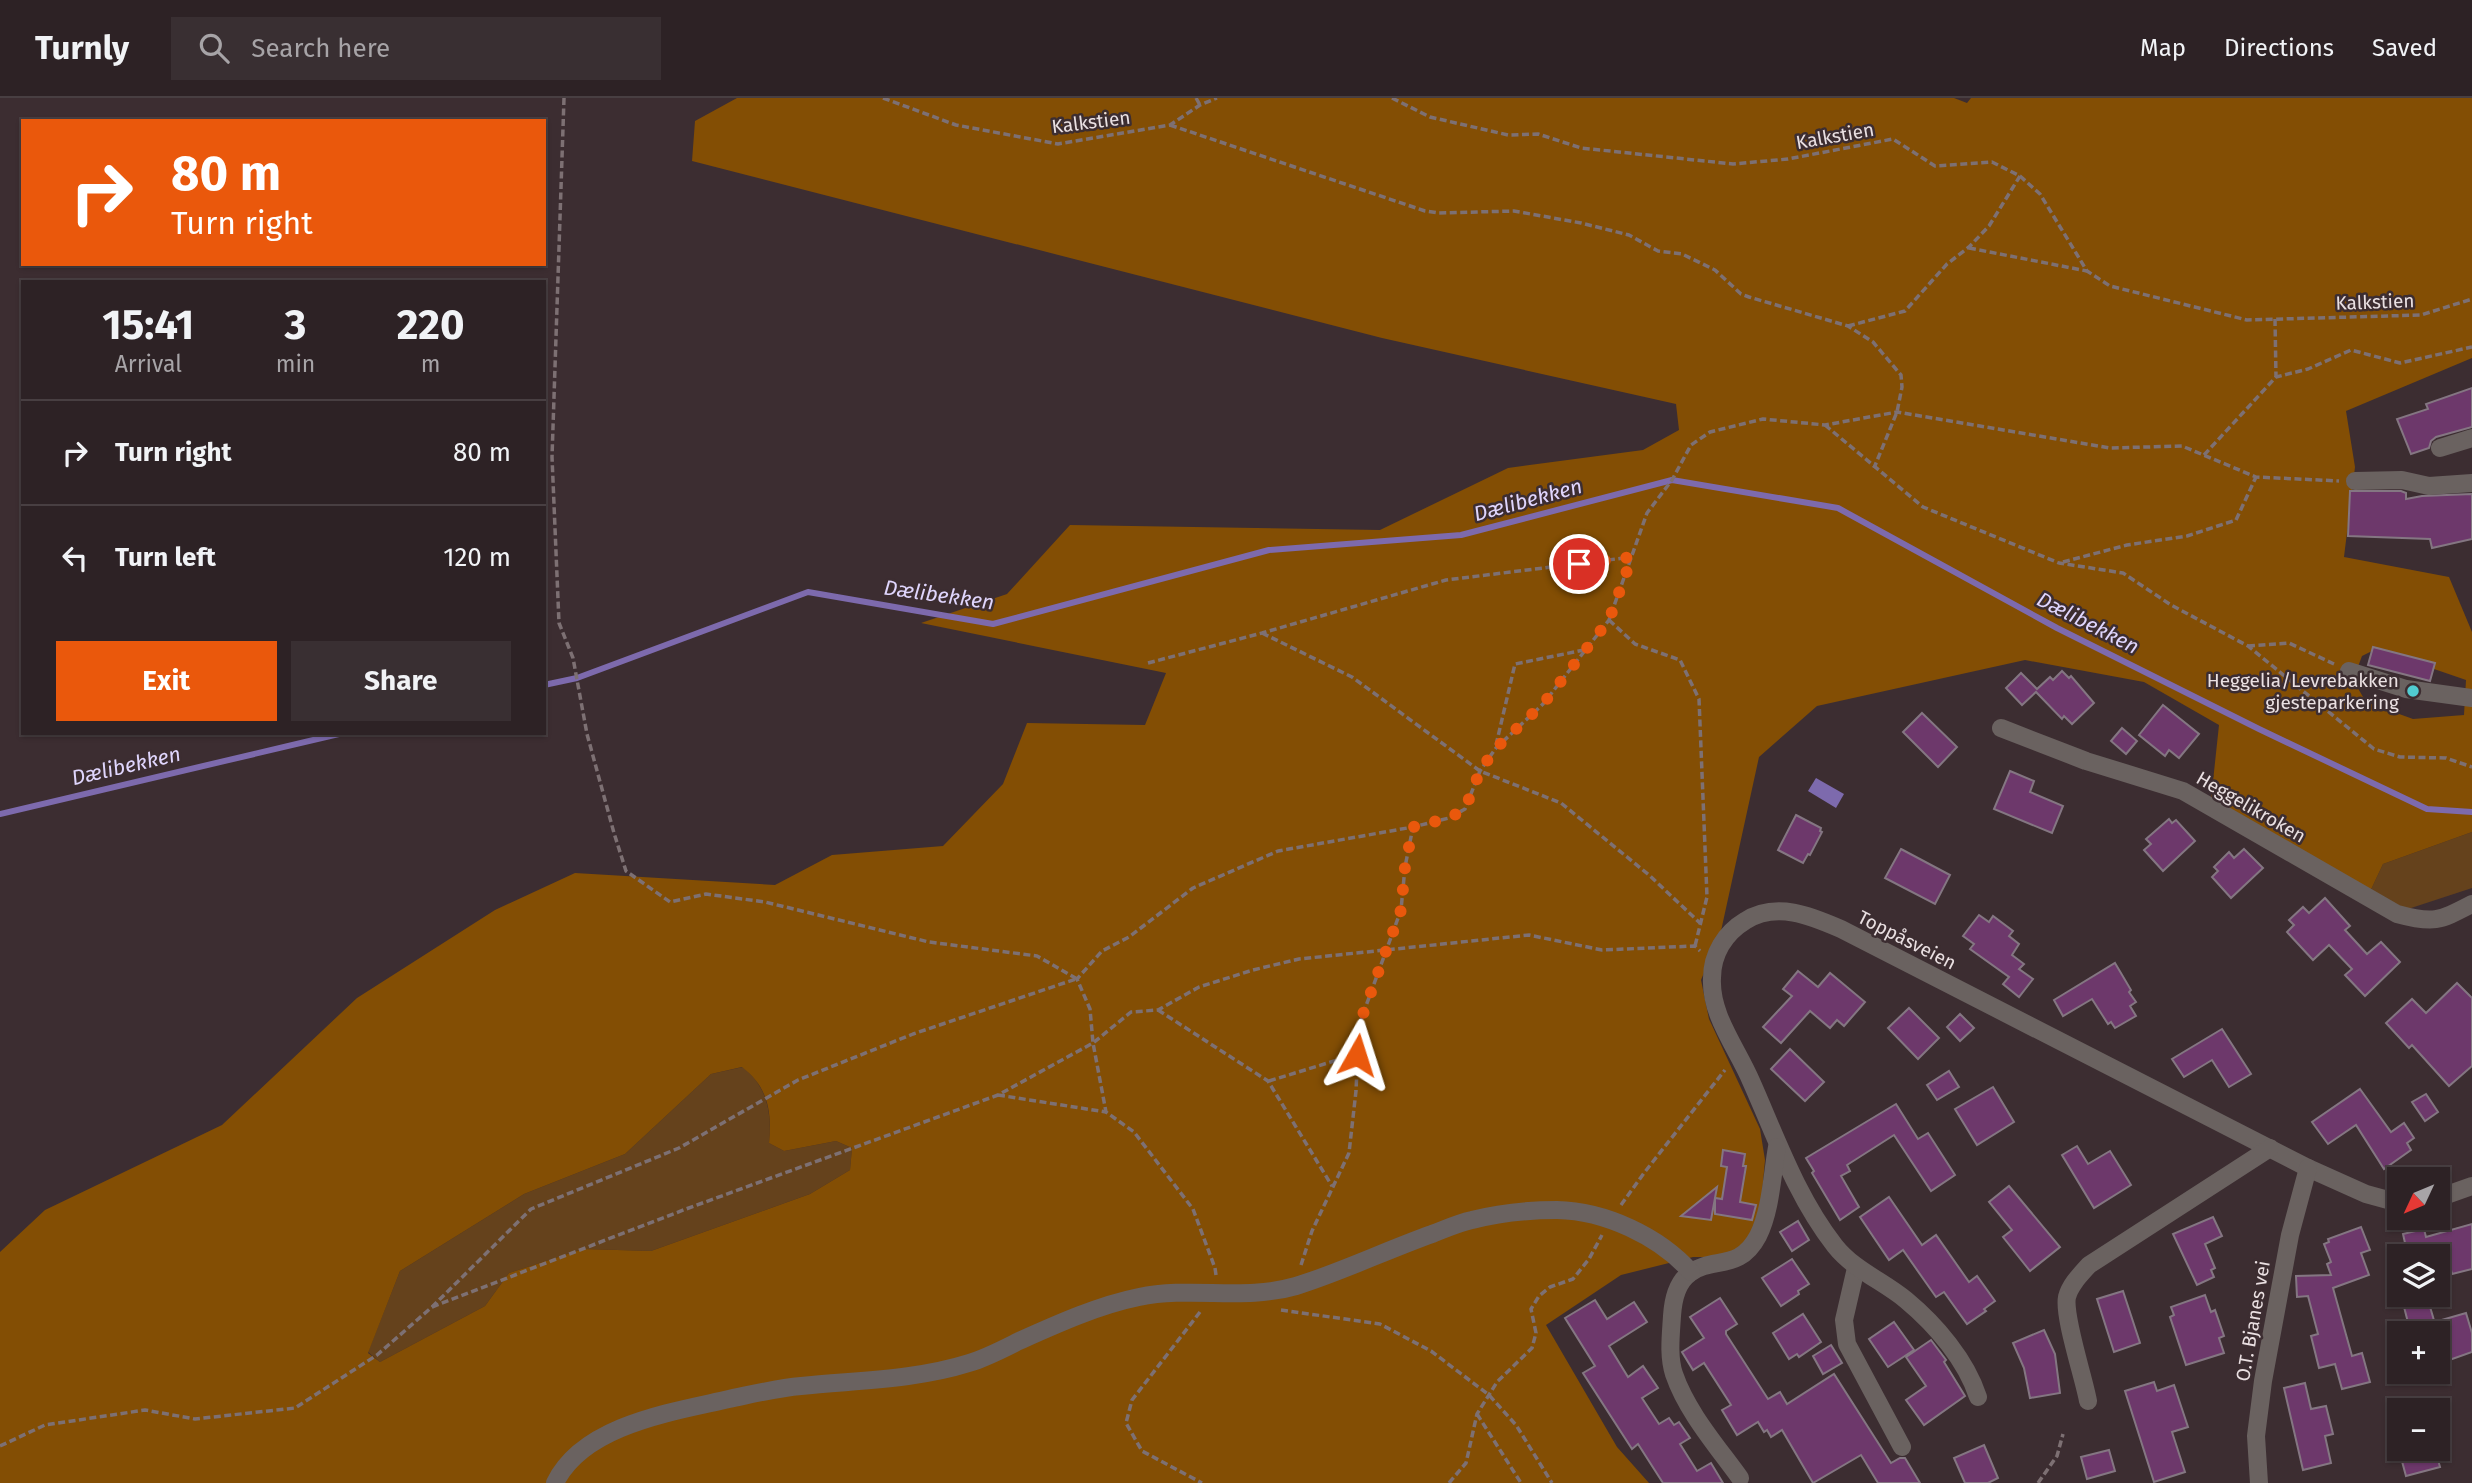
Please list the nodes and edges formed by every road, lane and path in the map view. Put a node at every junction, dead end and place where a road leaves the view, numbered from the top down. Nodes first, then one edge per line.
1 (564, 98) edge
2 (883, 98) edge
3 (1196, 98) edge
4 (1217, 98) edge
5 (1392, 98) edge
6 (1200, 105) junction
7 (1170, 125) junction
8 (2020, 176) junction
9 (1969, 247) junction
10 (2087, 271) junction
11 (2472, 299) edge
12 (2275, 319) junction
13 (1849, 326) junction
14 (2472, 347) edge
15 (2276, 377) junction
16 (1897, 412) junction
17 (1825, 425) junction
18 (2472, 438) edge
19 (2440, 448) dead end
20 (2204, 455) junction
21 (1874, 468) junction
22 (2256, 477) junction
23 (2355, 481) joint
24 (2472, 483) edge
25 (1632, 557) junction
26 (2059, 563) junction
27 (1609, 620) junction
28 (1262, 633) junction
29 (2248, 646) junction
30 (1586, 650) junction
31 (1148, 663) dead end
32 (2349, 671) joint
33 (2472, 698) edge
34 (2001, 728) dead end
35 (1496, 748) junction
36 (2472, 767) edge
37 (1480, 771) junction
38 (1413, 827) junction
39 (2472, 904) edge
40 (1700, 923) junction
41 (1386, 950) junction
42 (1077, 979) junction
43 (1158, 1010) junction
44 (1093, 1043) junction
45 (1357, 1055) junction
46 (1738, 1055) junction
47 (1268, 1081) junction
48 (998, 1095) junction
49 (1107, 1112) junction
50 (1777, 1147) junction
51 (2270, 1148) junction
52 (2308, 1168) junction
53 (2472, 1186) edge
54 (1333, 1187) junction
55 (2450, 1194) edge
56 (2387, 1200) edge
57 (1611, 1220) junction
58 (1857, 1268) junction
59 (1692, 1272) junction
60 (1295, 1286) junction
61 (1218, 1291) junction
62 (432, 1307) junction
63 (1271, 1308) dead end
64 (1489, 1395) junction
65 (1978, 1397) dead end
66 (2088, 1401) dead end
67 (1477, 1414) junction
68 (2063, 1434) dead end
69 (0, 1446) edge
70 (1902, 1447) dead end
71 (1740, 1478) dead end
72 (555, 1483) edge
73 (1202, 1483) edge
74 (1449, 1483) edge
75 (1521, 1483) edge
76 (1552, 1483) edge
77 (2038, 1483) edge
78 (2259, 1483) edge

1 - 42 path
2 - 7 path, Kalkstien
3 - 6 path
4 - 6 path, Kalkstien
5 - 8 path, Kalkstien
6 - 7 path, Kalkstien
7 - 13 path
8 - 9 path
8 - 10 path, Kalkstien
9 - 10 path
9 - 13 path
10 - 12 path, Kalkstien
11 - 12 path, Kalkstien
12 - 15 path
13 - 16 path
14 - 15 path
15 - 20 path
16 - 17 path
16 - 20 path
16 - 21 path
17 - 21 path
17 - 25 path
18 - 19 street
20 - 22 path
21 - 26 path
22 - 23 path
22 - 26 path
23 - 24 street
25 - 27 path
25 - 28 path
26 - 29 path
27 - 30 path
27 - 40 path
28 - 31 path
28 - 37 path
29 - 32 path
29 - 36 path
30 - 35 path
30 - 35 path
32 - 33 street
34 - 39 street, Heggelikroken
35 - 37 path
37 - 38 path
37 - 40 path
38 - 41 path
38 - 42 path
40 - 41 path
41 - 43 path
41 - 45 path
42 - 44 path
42 - 62 path
43 - 44 path
43 - 47 path
44 - 48 path
44 - 49 path
45 - 47 path
45 - 54 path
46 - 50 street, Toppåsveien
46 - 51 street, Toppåsveien
46 - 57 path
47 - 54 path
48 - 49 path
48 - 62 path
49 - 61 path
50 - 58 street, Toppåsveien
50 - 59 street
51 - 52 street, Toppåsveien
51 - 66 street
52 - 56 street, Toppåsveien
52 - 78 street, O.T. Bjanes vei
53 - 55 street
54 - 60 path
57 - 59 street
57 - 60 street
57 - 64 path
58 - 65 street, Toppåsveien
58 - 70 street
59 - 71 street
60 - 61 street
61 - 72 street
61 - 73 path
62 - 69 path
63 - 64 path
64 - 67 path
64 - 76 path
67 - 74 path
67 - 75 path
68 - 77 path

